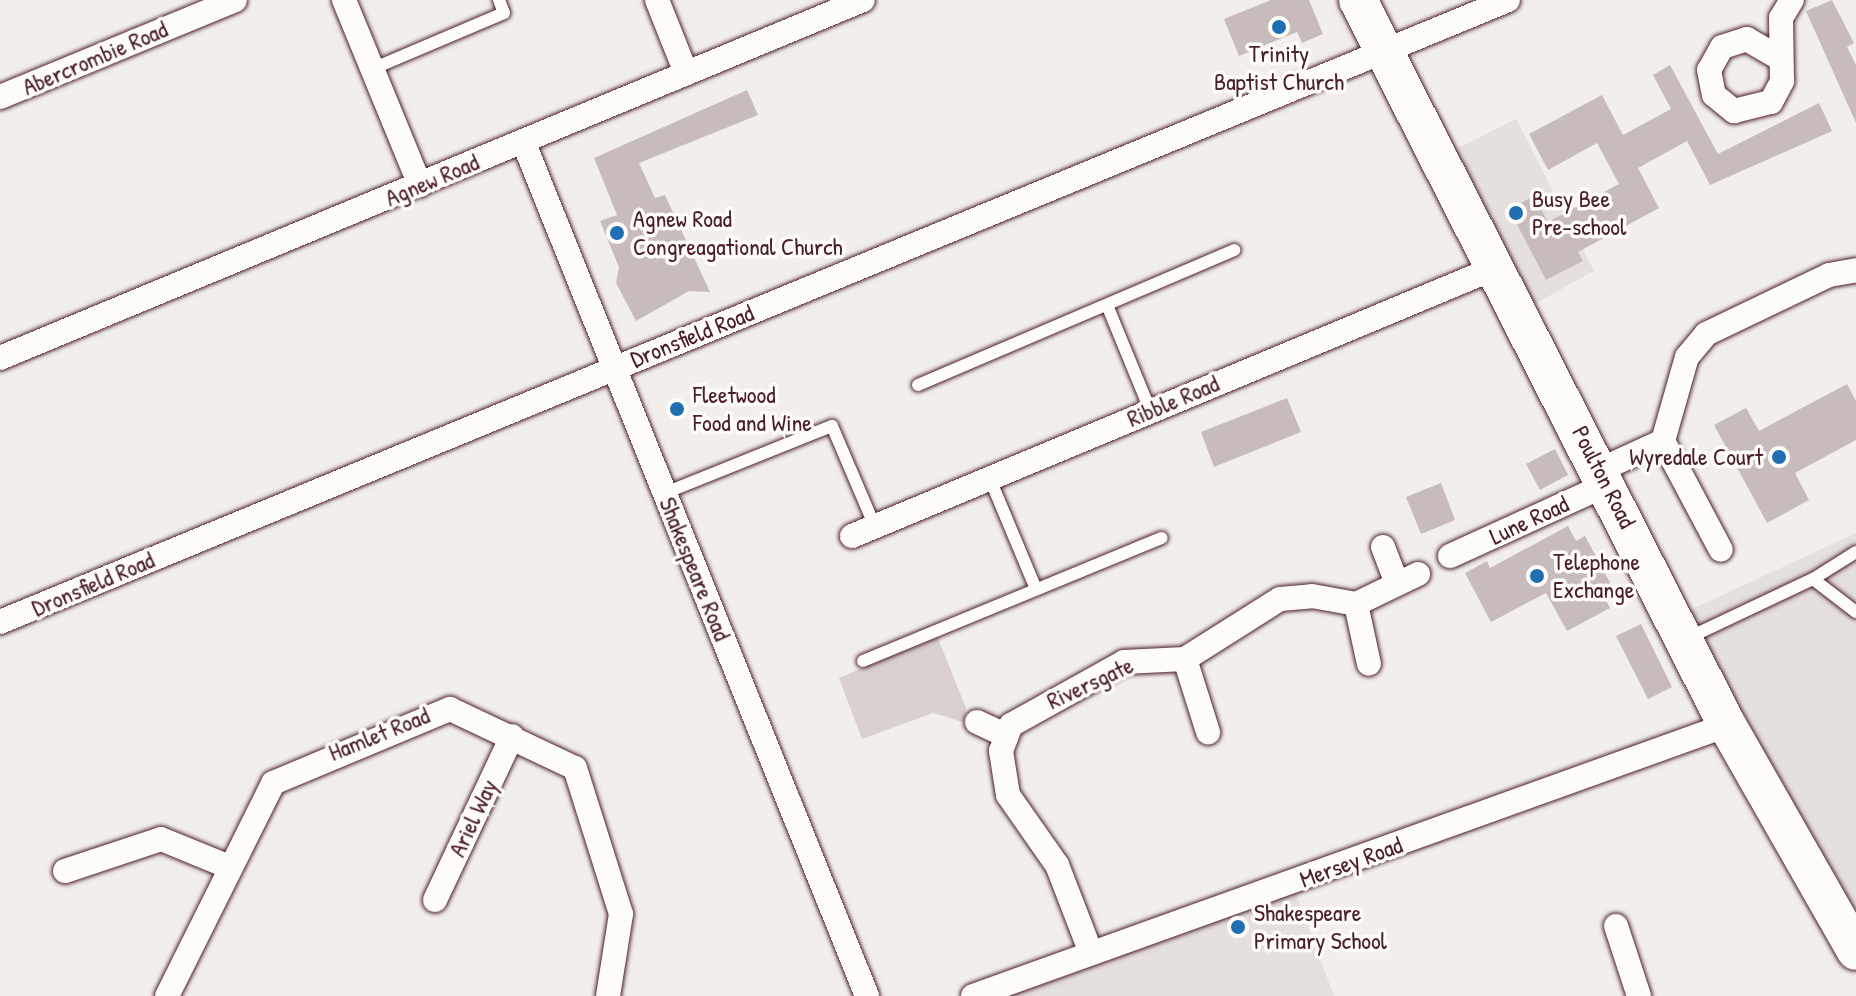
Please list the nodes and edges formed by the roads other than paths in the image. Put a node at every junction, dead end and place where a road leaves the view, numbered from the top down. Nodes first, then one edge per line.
1 (235, 0) edge
2 (344, 0) edge
3 (499, 0) edge
4 (657, 0) edge
5 (863, 0) edge
6 (1358, 0) edge
7 (1508, 0) edge
8 (1792, 0) edge
9 (1384, 51) junction
10 (1776, 56) dead end
11 (372, 69) junction
12 (686, 73) junction
13 (0, 97) edge
14 (523, 141) junction
15 (420, 185) junction
16 (1234, 250) dead end
17 (1495, 268) junction
18 (1856, 270) edge
19 (1107, 305) junction
20 (0, 358) edge
21 (614, 367) junction
22 (918, 385) dead end
23 (1150, 410) junction
24 (1663, 441) junction
25 (1604, 477) junction
26 (990, 479) junction
27 (665, 493) junction
28 (875, 527) junction
29 (852, 536) dead end
30 (1162, 538) dead end
31 (1383, 547) dead end
32 (1721, 550) dead end
33 (1856, 552) edge
34 (1450, 556) dead end
35 (1813, 579) junction
36 (1036, 589) junction
37 (1356, 604) junction
38 (1856, 612) edge
39 (0, 622) edge
40 (1686, 639) junction
41 (1185, 659) junction
42 (863, 661) dead end
43 (1369, 664) dead end
44 (977, 722) dead end
45 (1727, 725) junction
46 (1208, 732) dead end
47 (1005, 735) junction
48 (512, 736) junction
49 (227, 866) junction
50 (65, 871) dead end
51 (435, 900) dead end
52 (1616, 926) dead end
53 (1856, 951) edge
54 (1091, 953) junction
55 (167, 996) edge
56 (608, 996) edge
57 (867, 996) edge
58 (973, 996) edge
59 (1639, 996) edge

1 - 13 street, Abercrombie Road
2 - 11 street
3 - 11 lane
4 - 12 street
5 - 12 street, Agnew Road
6 - 9 main road, Poulton Road
7 - 9 street, Dronsfield Road
8 - 10 street
9 - 17 main road, Poulton Road
9 - 21 street, Dronsfield Road
11 - 15 street
12 - 14 street, Agnew Road
14 - 15 street, Agnew Road
14 - 21 street, Shakespeare Road
15 - 20 street, Agnew Road
16 - 19 lane
17 - 23 street, Ribble Road
17 - 25 main road, Poulton Road
18 - 24 street
19 - 22 lane
19 - 23 lane
21 - 27 street, Shakespeare Road
21 - 39 street, Dronsfield Road
23 - 26 street, Ribble Road
24 - 25 street, Lune Road
24 - 32 street
25 - 34 street, Lune Road
25 - 40 main road, Poulton Road
26 - 28 street, Ribble Road
26 - 36 lane
27 - 28 lane
27 - 57 street, Shakespeare Road
28 - 29 street, Ribble Road
30 - 36 lane
31 - 37 street
33 - 35 lane
35 - 38 lane
35 - 40 lane
36 - 42 lane
37 - 41 street, Riversgate
37 - 43 street
40 - 45 main road, Poulton Road
41 - 46 street
41 - 47 street, Riversgate
44 - 47 street
45 - 53 main road, Poulton Road
45 - 54 street, Mersey Road
47 - 54 street
48 - 49 street, Hamlet Road
48 - 51 street, Ariel Way
48 - 56 street, Hamlet Road
49 - 50 street
49 - 55 street, Hamlet Road
52 - 59 street
54 - 58 street, Mersey Road

